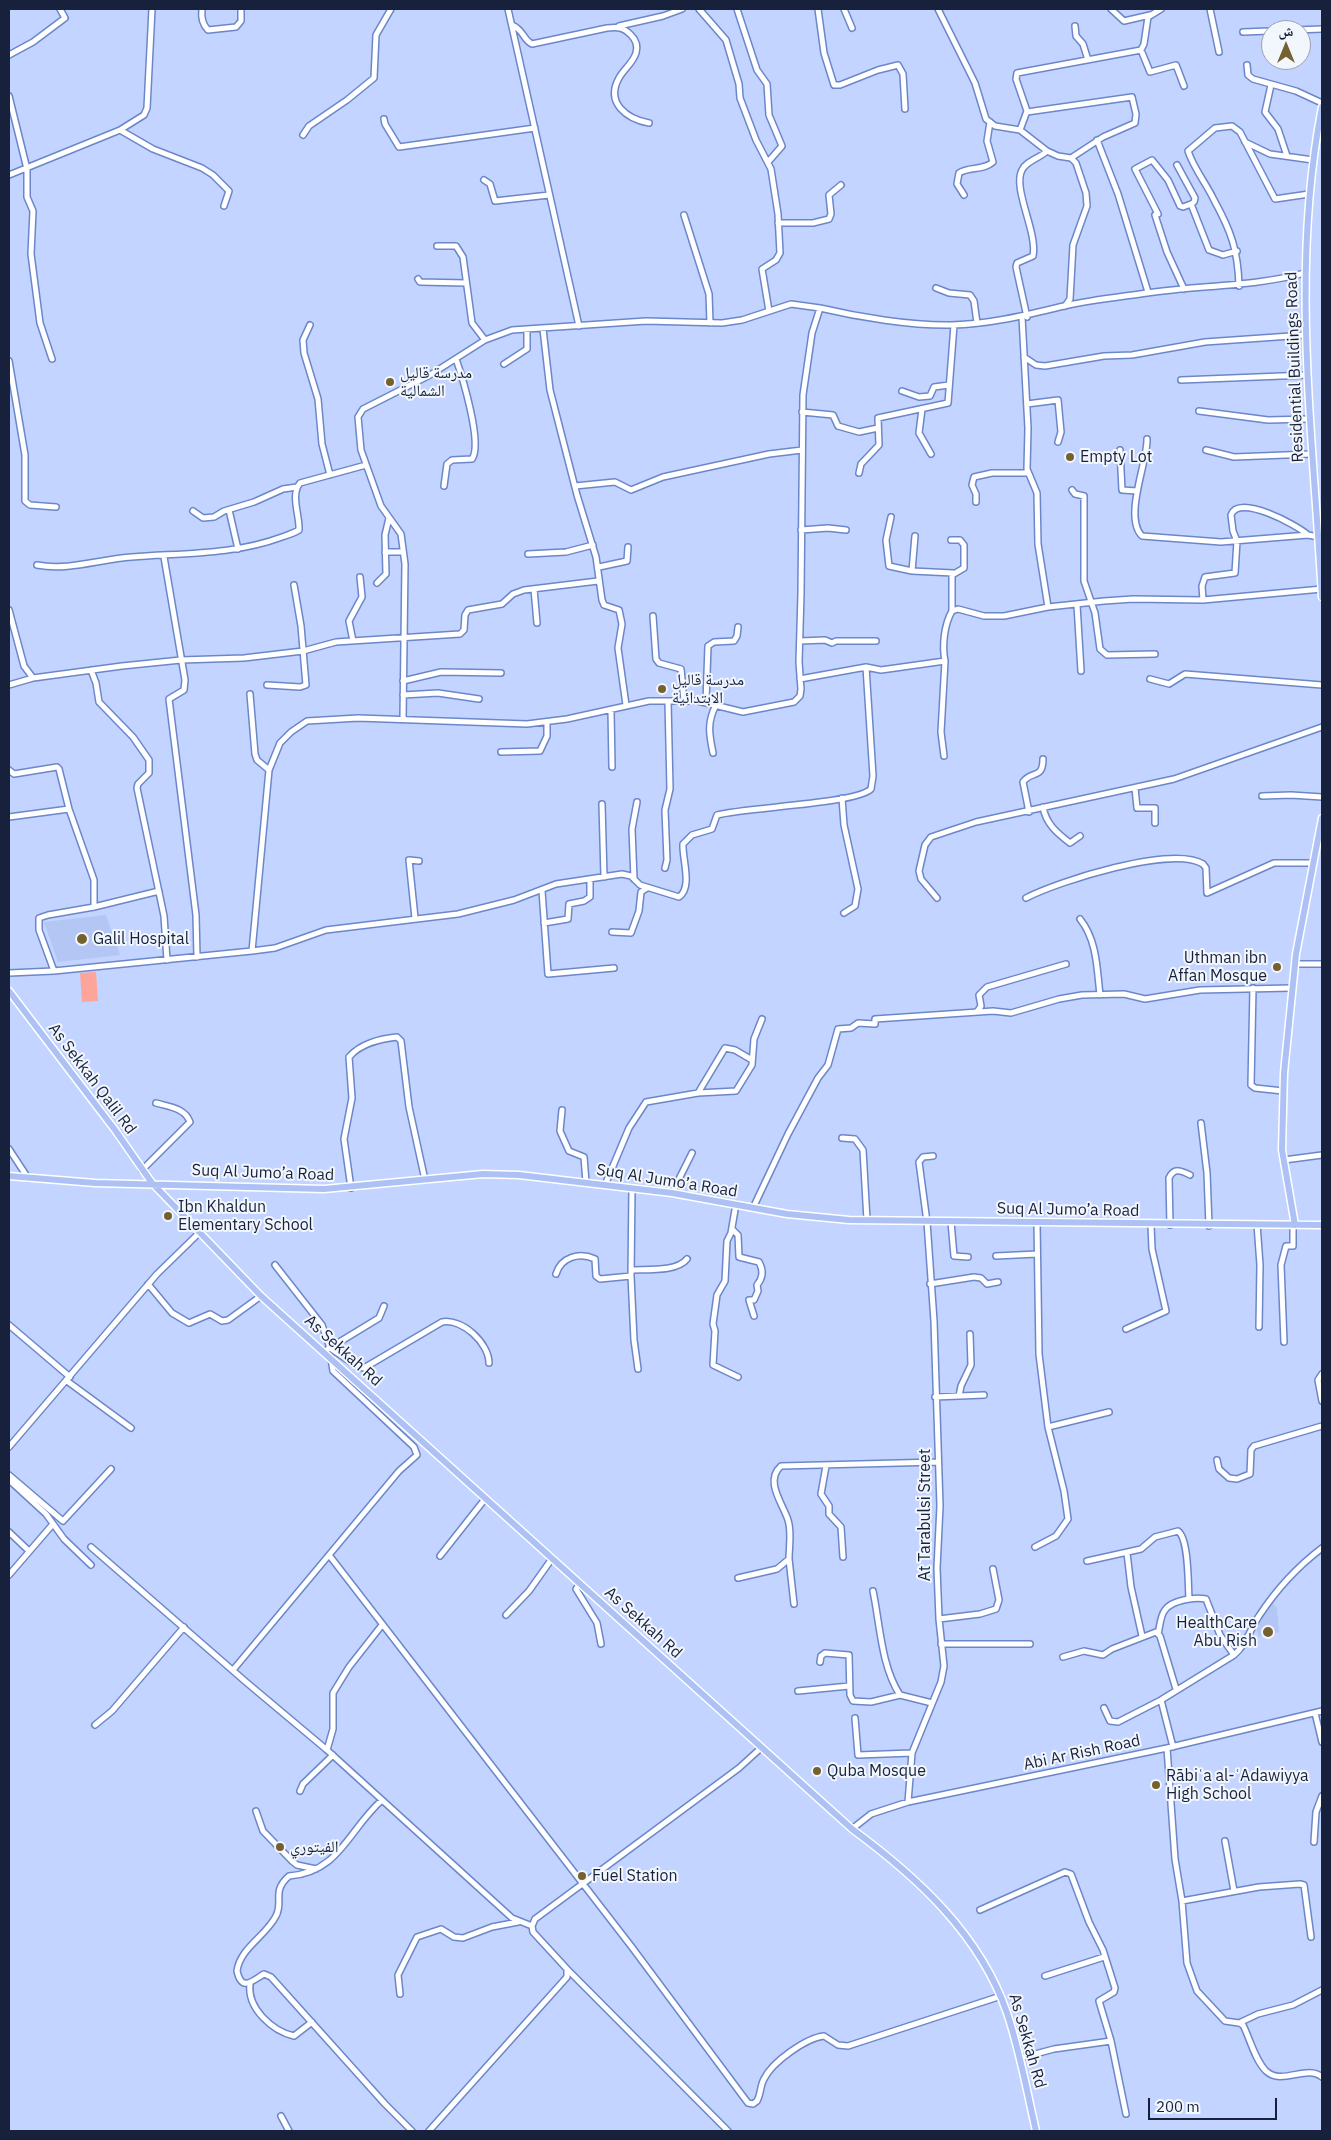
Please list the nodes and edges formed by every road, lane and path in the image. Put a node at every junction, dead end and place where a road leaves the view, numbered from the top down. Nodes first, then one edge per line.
1 (60, 9) edge
2 (152, 9) edge
3 (202, 9) edge
4 (241, 9) edge
5 (392, 9) edge
6 (508, 9) edge
7 (682, 9) edge
8 (699, 9) edge
9 (737, 9) edge
10 (818, 9) edge
11 (844, 9) edge
12 (938, 9) edge
13 (1111, 9) edge
14 (1161, 9) edge
15 (1210, 9) edge
16 (1150, 14) junction
17 (512, 25) junction
18 (618, 26) junction
19 (1075, 26) dead end
20 (852, 28) dead end
21 (1322, 29) edge
22 (1243, 32) dead end
23 (1140, 50) junction
24 (1220, 52) dead end
25 (9, 55) edge
26 (1088, 60) junction
27 (1247, 65) dead end
28 (1271, 85) junction
29 (1184, 86) dead end
30 (9, 96) edge
31 (1322, 105) edge
32 (904, 109) dead end
33 (1027, 112) junction
34 (384, 119) dead end
35 (990, 122) junction
36 (649, 123) dead end
37 (534, 128) junction
38 (120, 130) junction
39 (1020, 130) junction
40 (303, 135) dead end
41 (1320, 136) edge
42 (1097, 140) junction
43 (1245, 142) junction
44 (1047, 151) junction
45 (1287, 156) junction
46 (1071, 158) junction
47 (1313, 160) junction
48 (768, 162) junction
49 (1177, 165) dead end
50 (27, 169) junction
51 (9, 175) edge
52 (484, 180) dead end
53 (841, 185) dead end
54 (964, 194) dead end
55 (1309, 194) junction
56 (549, 195) junction
57 (1190, 204) junction
58 (224, 206) dead end
59 (684, 215) dead end
60 (778, 223) junction
61 (437, 246) dead end
62 (1237, 251) junction
63 (1305, 273) junction
64 (418, 280) dead end
65 (466, 283) junction
66 (1239, 286) junction
67 (936, 288) dead end
68 (1184, 289) junction
69 (1148, 292) junction
70 (1065, 306) junction
71 (820, 308) junction
72 (769, 310) junction
73 (1024, 317) junction
74 (710, 323) junction
75 (977, 323) junction
76 (310, 325) dead end
77 (954, 325) junction
78 (579, 326) junction
79 (543, 328) junction
80 (527, 330) junction
81 (1305, 335) junction
82 (485, 340) junction
83 (1024, 357) junction
84 (52, 359) dead end
85 (456, 359) junction
86 (9, 361) edge
87 (504, 364) dead end
88 (1307, 374) junction
89 (1181, 380) dead end
90 (949, 385) junction
91 (902, 391) dead end
92 (1027, 404) junction
93 (922, 409) junction
94 (1199, 411) dead end
95 (802, 412) junction
96 (1310, 420) junction
97 (878, 428) junction
98 (1147, 439) dead end
99 (1058, 442) dead end
100 (802, 450) junction
101 (1120, 450) dead end
102 (1206, 450) dead end
103 (931, 454) dead end
104 (1311, 454) junction
105 (366, 465) junction
106 (859, 473) dead end
107 (1028, 473) junction
108 (330, 475) junction
109 (444, 486) dead end
110 (575, 486) junction
111 (297, 487) junction
112 (1072, 490) dead end
113 (1137, 491) junction
114 (976, 502) dead end
115 (56, 507) dead end
116 (229, 510) junction
117 (193, 511) dead end
118 (891, 517) dead end
119 (389, 518) junction
120 (801, 530) junction
121 (846, 530) dead end
122 (1308, 535) junction
123 (915, 536) dead end
124 (1318, 536) junction
125 (951, 540) dead end
126 (1238, 541) junction
127 (593, 545) junction
128 (628, 547) dead end
129 (238, 549) junction
130 (385, 552) junction
131 (403, 552) junction
132 (528, 554) dead end
133 (164, 557) junction
134 (37, 565) dead end
135 (599, 568) junction
136 (912, 571) junction
137 (953, 574) junction
138 (360, 577) dead end
139 (598, 581) junction
140 (377, 583) dead end
141 (294, 585) dead end
142 (534, 589) junction
143 (1322, 589) edge
144 (1322, 597) edge
145 (1203, 600) junction
146 (1091, 603) junction
147 (1077, 605) junction
148 (1048, 607) junction
149 (9, 610) edge
150 (952, 611) junction
151 (653, 616) dead end
152 (537, 623) dead end
153 (738, 627) dead end
154 (404, 637) junction
155 (352, 641) junction
156 (800, 641) junction
157 (876, 641) dead end
158 (303, 651) junction
159 (1155, 654) dead end
160 (182, 660) junction
161 (945, 661) junction
162 (866, 667) junction
163 (91, 670) junction
164 (1081, 671) dead end
165 (501, 673) dead end
166 (32, 678) junction
167 (800, 679) junction
168 (1150, 680) dead end
169 (403, 681) junction
170 (9, 685) edge
171 (267, 685) dead end
172 (1322, 685) edge
173 (250, 694) dead end
174 (403, 695) junction
175 (479, 699) dead end
176 (668, 701) junction
177 (684, 701) junction
178 (706, 702) junction
179 (716, 705) junction
180 (626, 706) junction
181 (612, 710) junction
182 (403, 719) junction
183 (547, 722) junction
184 (1322, 727) edge
185 (500, 752) dead end
186 (713, 752) dead end
187 (944, 756) dead end
188 (1043, 760) dead end
189 (612, 767) dead end
190 (9, 770) edge
191 (269, 770) junction
192 (1135, 788) junction
193 (1262, 796) dead end
194 (1322, 796) edge
195 (842, 798) junction
196 (637, 802) dead end
197 (602, 804) dead end
198 (1043, 807) junction
199 (69, 808) junction
200 (1029, 812) junction
201 (9, 817) edge
202 (1322, 818) edge
203 (1155, 824) dead end
204 (1080, 836) dead end
205 (419, 860) dead end
206 (1313, 862) junction
207 (665, 868) dead end
208 (604, 877) junction
209 (590, 879) junction
210 (634, 879) junction
211 (647, 888) junction
212 (159, 891) junction
213 (542, 891) junction
214 (937, 898) dead end
215 (1026, 898) dead end
216 (94, 907) junction
217 (844, 913) dead end
218 (415, 918) junction
219 (1080, 919) dead end
220 (544, 923) junction
221 (612, 932) dead end
222 (252, 951) junction
223 (196, 957) junction
224 (167, 960) junction
225 (1066, 964) dead end
226 (1295, 964) junction
227 (1322, 964) edge
228 (614, 968) dead end
229 (54, 971) junction
230 (10, 974) edge
231 (1253, 988) junction
232 (1292, 988) junction
233 (9, 992) edge
234 (1100, 995) junction
235 (977, 1012) junction
236 (762, 1019) dead end
237 (752, 1060) junction
238 (1283, 1091) junction
239 (698, 1093) junction
240 (156, 1103) dead end
241 (562, 1110) dead end
242 (1201, 1123) dead end
243 (842, 1138) dead end
244 (9, 1149) edge
245 (692, 1153) dead end
246 (1322, 1155) edge
247 (933, 1156) dead end
248 (1284, 1160) junction
249 (142, 1170) junction
250 (1190, 1175) dead end
251 (9, 1176) edge
252 (29, 1178) junction
253 (425, 1180) junction
254 (586, 1182) junction
255 (152, 1183) junction
256 (605, 1185) junction
257 (351, 1188) junction
258 (632, 1188) junction
259 (672, 1193) junction
260 (736, 1204) junction
261 (753, 1208) junction
262 (867, 1220) junction
263 (927, 1222) junction
264 (951, 1222) junction
265 (1037, 1223) junction
266 (1257, 1224) junction
267 (1151, 1225) junction
268 (1170, 1225) junction
269 (1294, 1225) junction
270 (1322, 1225) edge
271 (1209, 1226) junction
272 (732, 1229) junction
273 (199, 1232) junction
274 (1037, 1254) junction
275 (996, 1256) dead end
276 (968, 1257) dead end
277 (687, 1259) dead end
278 (275, 1266) dead end
279 (631, 1273) junction
280 (556, 1274) dead end
281 (998, 1282) dead end
282 (148, 1284) junction
283 (930, 1284) junction
284 (261, 1296) junction
285 (384, 1306) dead end
286 (754, 1316) dead end
287 (9, 1325) edge
288 (1260, 1327) dead end
289 (1126, 1330) dead end
290 (970, 1334) dead end
291 (1284, 1342) dead end
292 (330, 1348) junction
293 (323, 1352) junction
294 (330, 1358) junction
295 (489, 1363) dead end
296 (638, 1369) dead end
297 (1322, 1374) edge
298 (738, 1377) dead end
299 (68, 1379) junction
300 (984, 1395) dead end
301 (959, 1396) junction
302 (935, 1397) junction
303 (1322, 1401) edge
304 (1109, 1412) dead end
305 (1322, 1426) edge
306 (1048, 1427) junction
307 (131, 1428) dead end
308 (9, 1447) edge
309 (1217, 1460) dead end
310 (938, 1462) junction
311 (826, 1466) junction
312 (111, 1469) dead end
313 (9, 1475) edge
314 (9, 1482) edge
315 (485, 1499) junction
316 (53, 1524) junction
317 (9, 1532) edge
318 (91, 1547) dead end
319 (1035, 1547) dead end
320 (1322, 1548) edge
321 (29, 1551) junction
322 (1127, 1553) junction
323 (329, 1555) junction
324 (440, 1556) dead end
325 (843, 1557) dead end
326 (551, 1560) junction
327 (789, 1560) junction
328 (1087, 1561) dead end
329 (91, 1565) dead end
330 (994, 1569) dead end
331 (9, 1575) edge
332 (738, 1578) dead end
333 (580, 1584) junction
334 (873, 1590) dead end
335 (1189, 1599) junction
336 (794, 1604) dead end
337 (506, 1616) dead end
338 (939, 1619) junction
339 (382, 1625) junction
340 (184, 1627) junction
341 (1158, 1634) junction
342 (1142, 1636) junction
343 (602, 1644) dead end
344 (941, 1644) junction
345 (1030, 1644) dead end
346 (1234, 1655) junction
347 (1063, 1657) dead end
348 (820, 1662) dead end
349 (233, 1670) junction
350 (849, 1686) junction
351 (1176, 1689) junction
352 (798, 1691) dead end
353 (900, 1695) junction
354 (1161, 1700) junction
355 (932, 1703) junction
356 (1104, 1708) dead end
357 (1322, 1711) edge
358 (1315, 1713) junction
359 (855, 1718) dead end
360 (95, 1725) dead end
361 (1322, 1742) edge
362 (761, 1748) junction
363 (1170, 1748) junction
364 (327, 1750) junction
365 (912, 1753) junction
366 (333, 1755) junction
367 (300, 1791) dead end
368 (1322, 1796) edge
369 (382, 1800) junction
370 (908, 1802) junction
371 (256, 1812) dead end
372 (852, 1830) junction
373 (1224, 1841) dead end
374 (1314, 1842) dead end
375 (317, 1869) junction
376 (581, 1884) junction
377 (1234, 1891) junction
378 (1182, 1901) junction
379 (980, 1910) dead end
380 (518, 1922) junction
381 (532, 1926) junction
382 (1311, 1937) dead end
383 (1104, 1956) junction
384 (567, 1969) junction
385 (1045, 1976) dead end
386 (250, 1984) junction
387 (1322, 1990) edge
388 (400, 1994) dead end
389 (1000, 1996) junction
390 (312, 2022) junction
391 (1239, 2023) junction
392 (1111, 2041) junction
393 (1020, 2058) junction
394 (1322, 2077) edge
395 (1126, 2114) dead end
396 (282, 2116) dead end
397 (289, 2131) edge
398 (412, 2131) edge
399 (429, 2131) edge
400 (728, 2131) edge
401 (1036, 2131) edge

1 - 25 street
2 - 38 street
3 - 4 street
5 - 40 street
6 - 17 street
7 - 18 street
8 - 48 street
9 - 48 street
10 - 32 street
11 - 20 street
12 - 35 street
13 - 16 street
14 - 16 street
15 - 24 street
16 - 23 street
17 - 18 street
17 - 37 street
18 - 36 street
19 - 26 street
21 - 22 street
23 - 26 street
23 - 29 street
26 - 33 street
27 - 28 street
28 - 31 street
28 - 45 street
30 - 50 street
31 - 41 main road, Residential Buildings Road
33 - 39 street
33 - 42 street
34 - 37 street
35 - 39 street
35 - 54 street
37 - 56 street
38 - 50 street
38 - 58 street
39 - 44 street
41 - 47 main road, Residential Buildings Road
42 - 46 street
42 - 69 street
43 - 45 street
43 - 55 street
43 - 62 street
44 - 46 street
44 - 73 street
45 - 47 street
46 - 70 street
47 - 55 main road, Residential Buildings Road
48 - 60 street
49 - 57 street
50 - 51 street
50 - 84 street
52 - 56 street
53 - 60 street
55 - 63 main road, Residential Buildings Road
56 - 78 street
57 - 62 street
57 - 68 street
59 - 74 street
60 - 72 street
61 - 65 street
62 - 66 street
63 - 66 street
63 - 81 main road, Residential Buildings Road
64 - 65 street
65 - 82 street
66 - 68 street
67 - 75 street
68 - 69 street
69 - 70 street
70 - 73 street
71 - 72 street
71 - 77 street
71 - 95 street
72 - 74 street
73 - 75 street
73 - 83 street
74 - 78 street
75 - 77 street
76 - 108 street
77 - 90 street
78 - 79 street
79 - 80 street
79 - 110 street
80 - 82 street
80 - 87 street
81 - 83 street
81 - 88 main road, Residential Buildings Road
82 - 85 street
83 - 92 street
85 - 105 street
85 - 109 street
86 - 115 street
88 - 89 street
88 - 96 main road, Residential Buildings Road
90 - 91 street
90 - 93 street
92 - 99 street
92 - 107 street
93 - 97 street
93 - 103 street
94 - 96 street
95 - 97 street
95 - 100 street
96 - 104 main road, Residential Buildings Road
97 - 106 street
98 - 113 street
100 - 110 street
100 - 120 street
101 - 113 street
102 - 104 street
104 - 124 main road, Residential Buildings Road
105 - 108 street
105 - 119 street
107 - 114 street
107 - 148 street
108 - 111 street
110 - 127 street
111 - 116 street
111 - 129 street
112 - 146 street
113 - 126 street
116 - 117 street
116 - 129 street
118 - 136 street
119 - 130 street
119 - 131 street
120 - 121 street
120 - 156 street
122 - 124 street
122 - 126 street
122 - 126 street
123 - 136 street
124 - 143 main road, Residential Buildings Road
125 - 137 street
126 - 145 street
127 - 132 street
127 - 135 street
128 - 135 street
129 - 133 street
130 - 131 street
130 - 140 street
131 - 154 street
133 - 134 street
133 - 160 street
135 - 139 street
136 - 137 street
137 - 150 street
138 - 155 street
139 - 142 street
139 - 180 street
141 - 158 street
142 - 152 street
142 - 154 street
143 - 144 main road, Residential Buildings Road
143 - 145 street
145 - 146 street
146 - 147 street
146 - 159 street
147 - 148 street
147 - 164 street
148 - 150 street
149 - 166 street
150 - 161 street
151 - 177 street
153 - 178 street
154 - 155 street
154 - 169 street
155 - 158 street
156 - 157 street
156 - 167 street
158 - 160 street
158 - 171 street
160 - 163 street
160 - 223 street
161 - 162 street
161 - 187 street
162 - 167 street
162 - 195 street
163 - 166 street
163 - 212 street
165 - 169 street
166 - 170 street
167 - 179 street
168 - 172 street
169 - 174 street
173 - 191 street
174 - 175 street
174 - 182 street
176 - 177 street
176 - 180 street
176 - 207 street
177 - 178 street
178 - 179 street
179 - 186 street
180 - 181 street
181 - 183 street
181 - 189 street
182 - 183 street
182 - 191 street
183 - 185 street
184 - 192 street
188 - 200 street
190 - 199 street
191 - 222 street
192 - 198 street
192 - 203 street
193 - 194 street
195 - 211 street
195 - 217 street
196 - 210 street
197 - 208 street
198 - 200 street
198 - 204 street
199 - 201 street
199 - 216 street
200 - 214 street
202 - 206 main road
205 - 218 street
206 - 215 street
206 - 226 main road
208 - 209 street
208 - 210 street
209 - 213 street
209 - 220 street
210 - 211 street
211 - 221 street
212 - 216 street
212 - 224 street
213 - 218 street
213 - 220 street
216 - 229 street
218 - 222 street
219 - 234 street
220 - 228 street
222 - 223 street
223 - 224 street
224 - 229 street
225 - 235 street
226 - 227 street
226 - 232 main road
229 - 230 street
231 - 232 street
231 - 234 street
231 - 238 street
232 - 238 main road
233 - 249 main road, As Sekkah Qalil Rd
234 - 235 street
235 - 261 street
236 - 237 street
237 - 239 street
237 - 239 street
238 - 248 main road
239 - 256 street
240 - 249 street
241 - 254 street
242 - 271 street
243 - 262 street
244 - 252 street
245 - 259 street
246 - 248 street
247 - 263 street, At Tarabulsi Street
248 - 269 main road
249 - 255 main road, As Sekkah Qalil Rd
250 - 268 street
251 - 252 main road, Suq Al Jumo’a Road
252 - 255 main road, Suq Al Jumo’a Road
253 - 254 main road, Suq Al Jumo’a Road
253 - 257 main road, Suq Al Jumo’a Road
253 - 257 street
254 - 256 main road, Suq Al Jumo’a Road
255 - 257 main road, Suq Al Jumo’a Road
255 - 273 main road, As Sekkah Rd
256 - 258 main road, Suq Al Jumo’a Road
258 - 259 main road, Suq Al Jumo’a Road
258 - 279 street
259 - 260 main road, Suq Al Jumo’a Road
260 - 261 main road, Suq Al Jumo’a Road
260 - 272 street
261 - 262 main road, Suq Al Jumo’a Road
262 - 263 main road, Suq Al Jumo’a Road
263 - 264 main road, Suq Al Jumo’a Road
263 - 283 street, At Tarabulsi Street
264 - 265 main road, Suq Al Jumo’a Road
264 - 276 street
265 - 267 main road, Suq Al Jumo’a Road
265 - 274 street
266 - 269 main road, Suq Al Jumo’a Road
266 - 271 main road, Suq Al Jumo’a Road
266 - 288 street
267 - 268 main road, Suq Al Jumo’a Road
267 - 289 street
268 - 271 main road, Suq Al Jumo’a Road
269 - 270 main road, Suq Al Jumo’a Road
269 - 291 street
272 - 286 street
272 - 298 street
273 - 282 street
273 - 284 main road, As Sekkah Rd
274 - 275 street
274 - 306 street
277 - 279 street
278 - 292 street
279 - 280 street
279 - 296 street
281 - 283 street
282 - 284 street
282 - 299 street
283 - 302 street, At Tarabulsi Street
284 - 293 main road, As Sekkah Rd
285 - 292 street
287 - 299 street
290 - 301 street
292 - 293 street
292 - 295 street
293 - 294 main road, As Sekkah Rd
294 - 315 main road, As Sekkah Rd
294 - 323 street
297 - 303 street
299 - 307 street
299 - 308 street
300 - 301 street
301 - 302 street
302 - 310 street, At Tarabulsi Street
304 - 306 street
305 - 309 street
306 - 319 street
310 - 311 street
310 - 338 street, At Tarabulsi Street
311 - 325 street
311 - 327 street
312 - 313 street
314 - 316 street
315 - 324 street
315 - 326 main road, As Sekkah Rd
316 - 321 street
316 - 329 street
317 - 321 street
318 - 340 street
320 - 346 street
321 - 331 street
322 - 328 street
322 - 335 street
322 - 342 street
323 - 339 street
323 - 349 street
326 - 333 main road, As Sekkah Rd
326 - 337 street
327 - 332 street
327 - 336 street
330 - 338 street
333 - 343 street
333 - 362 main road, As Sekkah Rd
334 - 353 street
335 - 341 street
335 - 346 street
338 - 344 street, At Tarabulsi Street
339 - 364 street
339 - 376 street
340 - 349 street
340 - 360 street
341 - 342 street
341 - 351 street
342 - 347 street
344 - 345 street
344 - 355 street, At Tarabulsi Street
346 - 351 street
348 - 350 street
349 - 364 street
350 - 352 street
350 - 353 street
351 - 354 street
353 - 355 street
354 - 356 street
354 - 363 street
355 - 365 street, At Tarabulsi Street
357 - 358 street, Abi Ar Rish Road
358 - 361 street
358 - 363 street, Abi Ar Rish Road
359 - 365 street
362 - 372 main road, As Sekkah Rd
362 - 376 street
363 - 370 street, Abi Ar Rish Road
363 - 378 street
364 - 366 street
365 - 370 street, At Tarabulsi Street
366 - 367 street
366 - 369 street
368 - 374 street
369 - 375 street
369 - 380 street
370 - 372 street, Abi Ar Rish Road
371 - 375 street
372 - 389 main road, As Sekkah Rd
373 - 377 street
375 - 386 street
376 - 381 street
376 - 389 street
377 - 378 street
377 - 382 street
378 - 391 street
379 - 383 street
380 - 381 street
380 - 388 street
381 - 384 street
383 - 385 street
383 - 392 street
384 - 399 street
384 - 400 street
386 - 390 street
386 - 390 street
387 - 391 street
389 - 393 main road, As Sekkah Rd
390 - 398 street
391 - 394 street
392 - 393 street
392 - 395 street
393 - 401 main road, As Sekkah Rd
396 - 397 street

